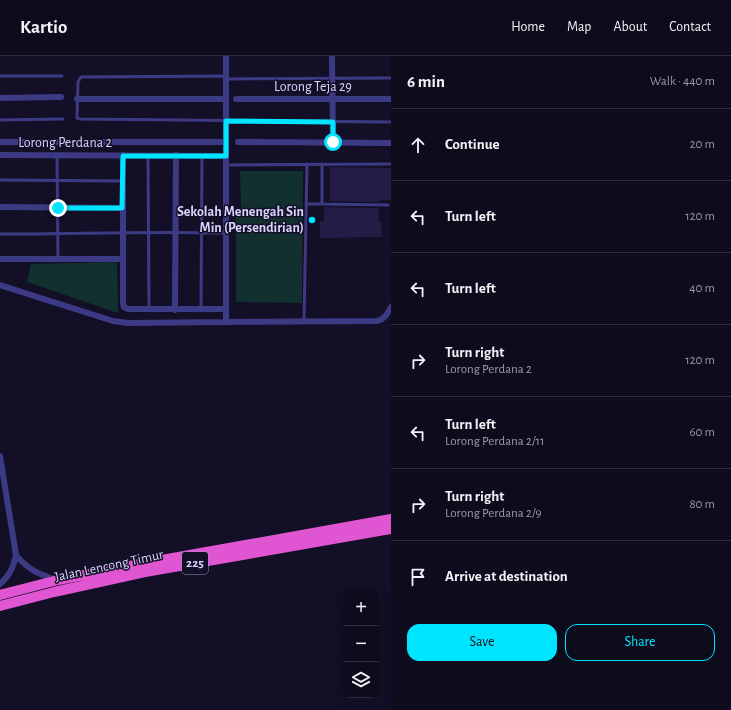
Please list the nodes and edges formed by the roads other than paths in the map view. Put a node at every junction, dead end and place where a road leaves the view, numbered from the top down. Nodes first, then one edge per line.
1 (226, 56) edge
2 (332, 56) edge
3 (0, 76) edge
4 (62, 76) dead end
5 (226, 77) junction
6 (332, 78) junction
7 (391, 78) edge
8 (61, 97) dead end
9 (0, 98) edge
10 (78, 99) junction
11 (226, 99) junction
12 (236, 99) dead end
13 (332, 100) junction
14 (391, 100) edge
15 (63, 119) dead end
16 (0, 120) edge
17 (226, 121) junction
18 (333, 122) junction
19 (391, 122) edge
20 (0, 142) edge
21 (226, 142) junction
22 (238, 142) dead end
23 (333, 142) junction
24 (391, 143) edge
25 (0, 154) edge
26 (57, 155) junction
27 (148, 155) junction
28 (176, 155) junction
29 (202, 155) junction
30 (123, 156) junction
31 (226, 156) junction
32 (307, 164) junction
33 (322, 164) junction
34 (391, 164) edge
35 (226, 165) junction
36 (0, 180) edge
37 (58, 181) junction
38 (123, 182) junction
39 (306, 204) junction
40 (322, 204) junction
41 (388, 204) dead end
42 (0, 207) edge
43 (58, 208) junction
44 (122, 208) junction
45 (149, 232) junction
46 (175, 232) junction
47 (202, 232) junction
48 (122, 233) junction
49 (226, 233) junction
50 (0, 234) edge
51 (58, 234) junction
52 (0, 259) edge
53 (58, 259) junction
54 (123, 259) junction
55 (0, 285) edge
56 (391, 307) edge
57 (226, 309) junction
58 (149, 310) junction
59 (175, 310) junction
60 (201, 310) junction
61 (388, 317) edge
62 (304, 321) junction
63 (226, 322) junction
64 (0, 456) edge
65 (391, 519) edge
66 (391, 529) edge
67 (16, 555) junction
68 (58, 580) junction
69 (0, 584) edge
70 (0, 595) edge
71 (0, 606) edge

1 - 5 street
2 - 6 street
3 - 4 lane
5 - 6 lane
5 - 10 lane
5 - 11 street
6 - 7 lane
6 - 13 street
8 - 9 street
10 - 11 street
10 - 17 lane
11 - 17 street
12 - 13 street, Lorong Teja 29
13 - 14 street, Lorong Teja 29
13 - 18 street
15 - 16 lane
17 - 18 lane
17 - 21 street
18 - 19 lane
18 - 23 street
20 - 21 street
21 - 31 street
22 - 23 street
23 - 24 street
25 - 26 street, Lorong Perdana 2
26 - 30 street, Lorong Perdana 2
26 - 37 lane
27 - 28 street, Lorong Perdana 2
27 - 30 street, Lorong Perdana 2
27 - 45 lane
28 - 29 street, Lorong Perdana 2
28 - 46 street
29 - 31 street, Lorong Perdana 2
29 - 47 lane
30 - 38 street
31 - 35 street
32 - 33 lane
32 - 35 lane
32 - 39 lane
33 - 34 lane
33 - 40 lane
35 - 49 street
36 - 37 lane
37 - 38 lane
37 - 43 lane
38 - 44 street
39 - 40 lane
39 - 62 lane
40 - 41 lane
42 - 43 street
43 - 44 street
43 - 51 lane
44 - 48 street
45 - 46 lane
45 - 48 lane
45 - 58 lane
46 - 47 lane
46 - 59 street
47 - 49 lane
47 - 60 lane
48 - 51 lane
48 - 54 street
49 - 57 street
50 - 51 lane
51 - 53 lane
52 - 53 street
53 - 54 street
54 - 58 street
55 - 63 street
56 - 61 street
57 - 60 street
57 - 63 street
58 - 59 street
59 - 60 street
61 - 62 street
62 - 63 street
64 - 67 street
65 - 68 highway, Jalan Lencong Timur / 225
66 - 71 highway, Jalan Lencong Timur / 225
67 - 68 street
67 - 69 street
68 - 70 highway, Jalan Lencong Timur / 225

